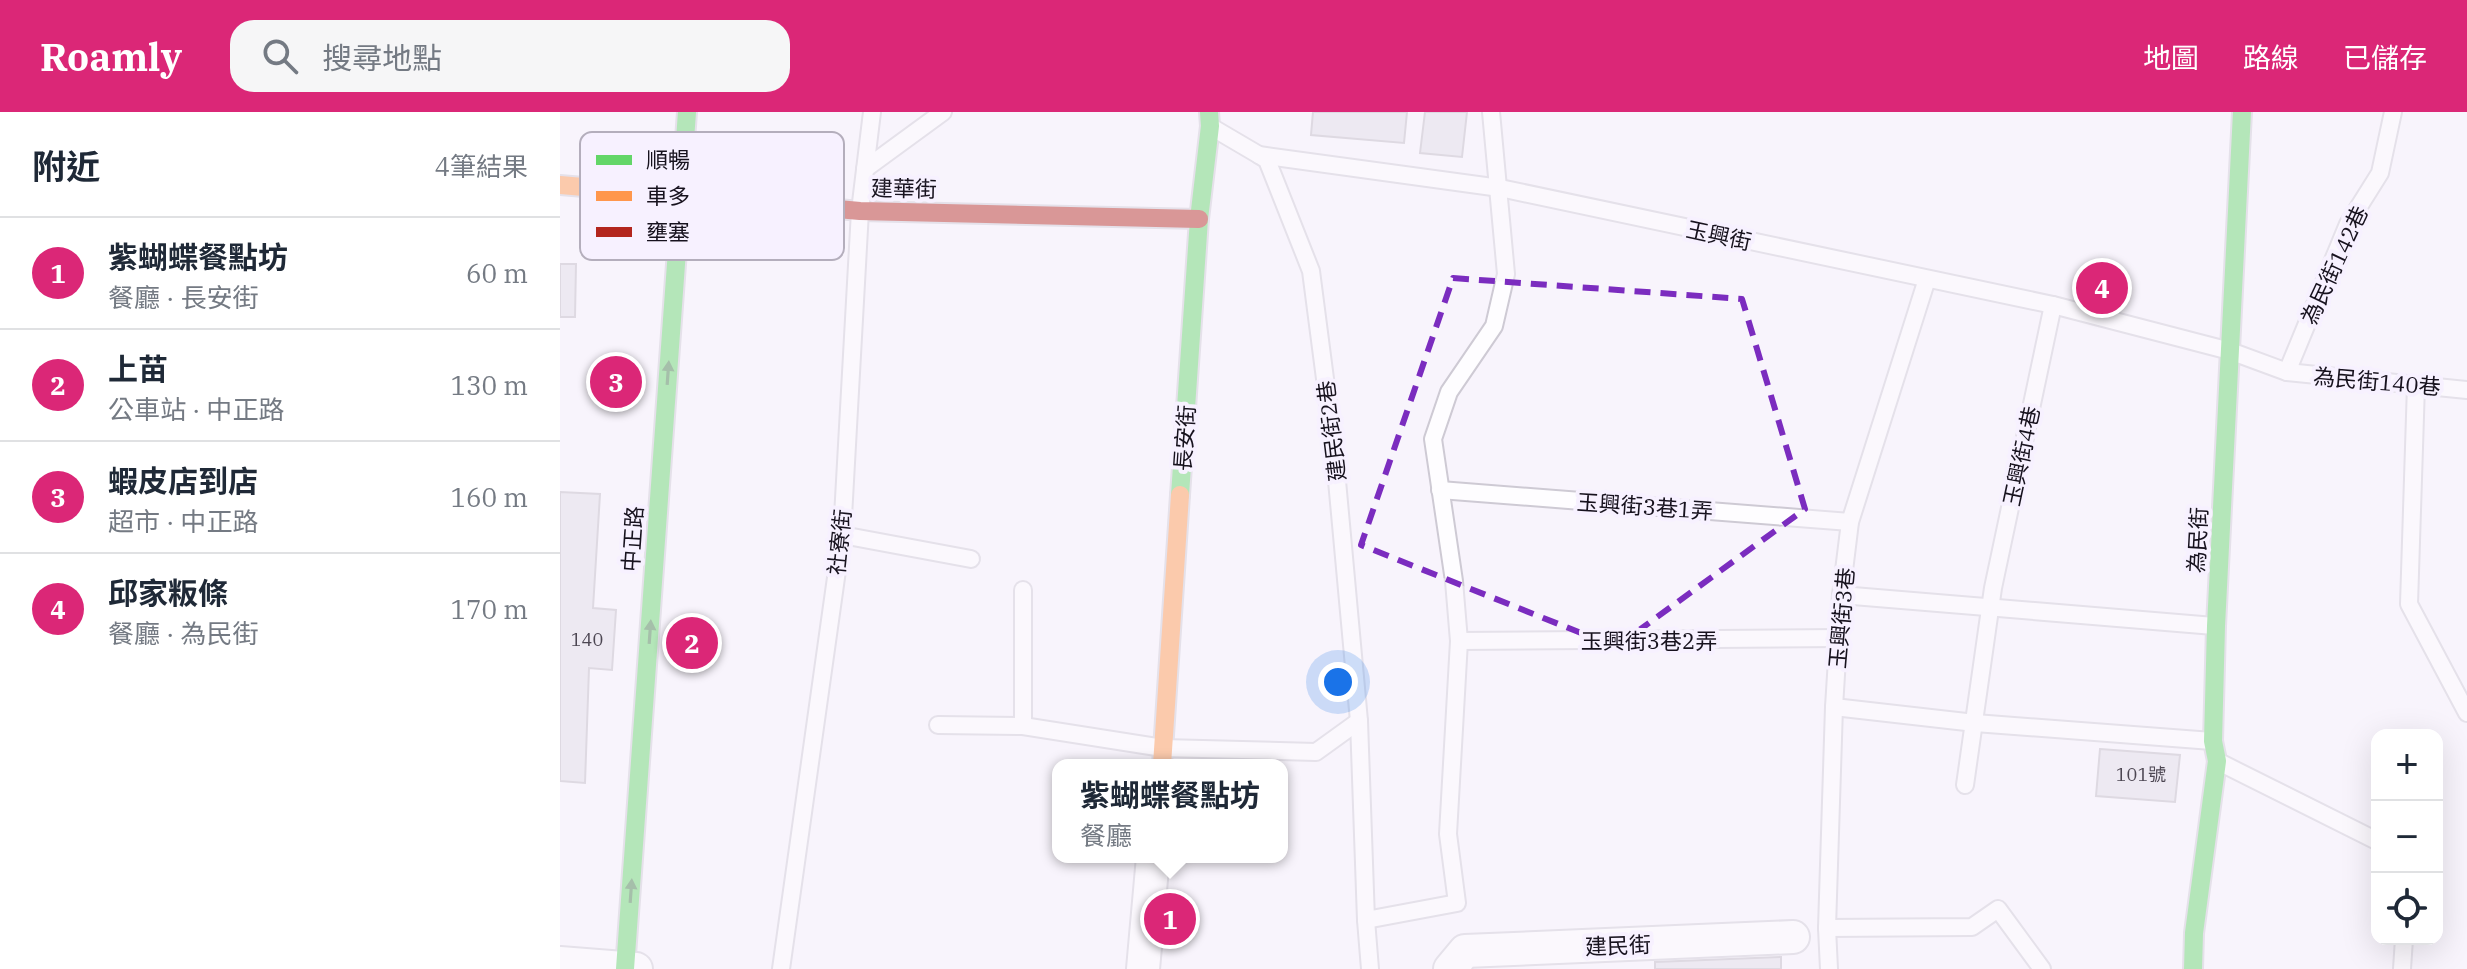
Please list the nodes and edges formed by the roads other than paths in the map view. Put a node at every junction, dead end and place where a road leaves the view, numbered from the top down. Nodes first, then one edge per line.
1 (687, 112) edge
2 (872, 112) edge
3 (943, 112) edge
4 (1491, 112) edge
5 (2242, 112) edge
6 (2393, 112) edge
7 (1209, 119) edge
8 (686, 132) edge
9 (1259, 155) junction
10 (865, 169) junction
11 (560, 185) edge
12 (580, 187) edge
13 (1500, 188) junction
14 (844, 210) edge
15 (860, 211) junction
16 (1199, 219) junction
17 (676, 260) edge
18 (1927, 279) junction
19 (2053, 305) junction
20 (2230, 351) junction
21 (2287, 372) junction
22 (2416, 385) junction
23 (2467, 390) edge
24 (1440, 490) junction
25 (1850, 522) junction
26 (842, 535) junction
27 (971, 559) dead end
28 (1023, 590) dead end
29 (1841, 595) junction
30 (1989, 608) junction
31 (2216, 626) junction
32 (1839, 638) junction
33 (1459, 641) junction
34 (1834, 707) junction
35 (2467, 713) edge
36 (1359, 721) junction
37 (1975, 723) junction
38 (938, 725) dead end
39 (1023, 726) junction
40 (2213, 741) junction
41 (1162, 756) edge
42 (2217, 761) junction
43 (1965, 785) dead end
44 (2371, 838) edge
45 (1152, 863) edge
46 (1366, 920) junction
47 (1827, 928) junction
48 (2194, 933) junction
49 (1793, 937) dead end
50 (2404, 945) edge
51 (560, 963) edge
52 (625, 969) edge
53 (636, 969) edge
54 (781, 969) edge
55 (1143, 969) edge
56 (1370, 969) edge
57 (1450, 969) edge
58 (1829, 969) edge
59 (2042, 969) edge
60 (2183, 969) edge
61 (2193, 969) edge
62 (2402, 969) edge

1 - 8 street, 中正路
2 - 10 lane, 社寮街
3 - 10 lane
4 - 13 lane
5 - 20 street, 為民街
6 - 21 lane, 為民街142巷
7 - 9 lane, 玉興街
7 - 16 street, 長安街
9 - 13 lane, 玉興街
9 - 36 lane, 建民街2巷
10 - 15 lane, 社寮街
11 - 12 street, 建華街
13 - 18 lane, 玉興街
13 - 24 lane
14 - 15 street, 建華街
15 - 16 street, 建華街
15 - 26 lane, 社寮街
16 - 41 street, 長安街
52 -> 17 street, 中正路
18 - 19 lane, 玉興街
18 - 25 lane, 玉興街3巷
19 - 20 lane, 玉興街
19 - 30 lane, 玉興街4巷
20 - 21 lane, 為民街140巷
20 - 31 street, 為民街
21 - 22 lane, 為民街140巷
22 - 23 lane, 為民街140巷
22 - 35 lane
24 - 25 lane, 玉興街3巷1弄
24 - 33 lane
25 - 29 lane, 玉興街3巷
26 - 27 lane
26 - 54 lane, 社寮街
28 - 39 lane
29 - 30 lane
29 - 32 lane, 玉興街3巷
30 - 31 lane
30 - 37 lane, 玉興街4巷
31 - 40 street, 為民街
32 - 33 lane, 玉興街3巷2弄
32 - 34 lane, 玉興街3巷
33 - 46 lane
34 - 37 lane
34 - 47 lane, 玉興街3巷
36 - 41 lane
36 - 46 lane, 建民街2巷
37 - 40 lane
37 - 43 lane, 玉興街4巷
38 - 39 lane
39 - 41 lane
40 - 42 street, 為民街
42 - 44 lane
42 - 48 street, 為民街
45 - 55 street
46 - 56 lane, 建民街2巷
47 - 58 lane, 玉興街3巷
47 - 59 lane
48 - 60 lane
48 - 61 street, 為民街
49 - 57 street, 建民街
50 - 62 lane
51 - 52 street
52 - 53 street

